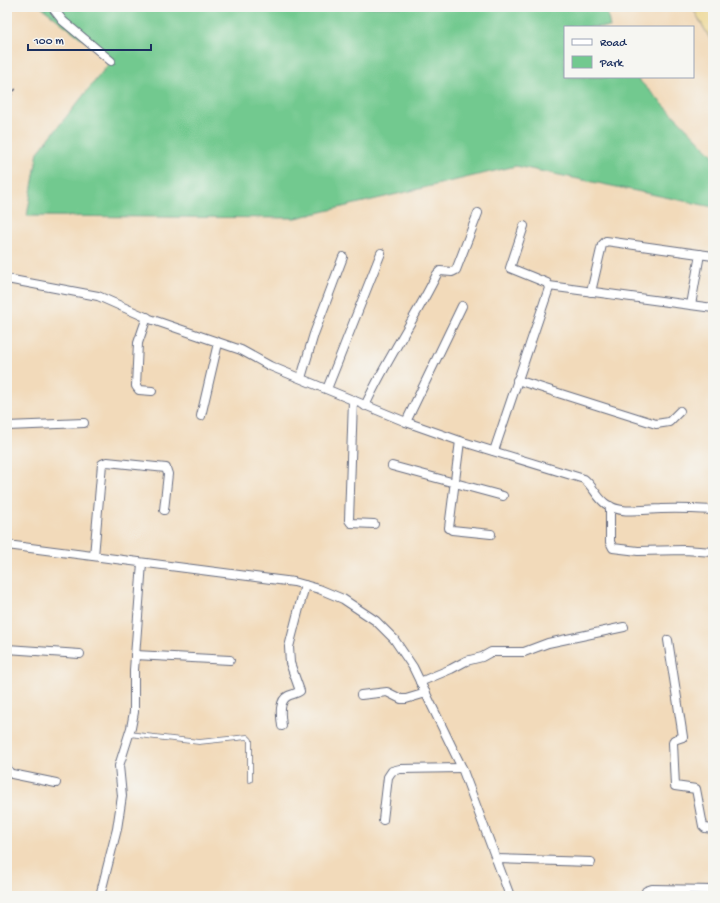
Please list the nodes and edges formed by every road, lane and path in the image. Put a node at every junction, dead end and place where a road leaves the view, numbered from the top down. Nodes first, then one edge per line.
1 (52, 7) edge
2 (111, 61) dead end
3 (17, 87) dead end
4 (7, 101) edge
5 (478, 213) dead end
6 (524, 226) dead end
7 (381, 252) dead end
8 (700, 254) junction
9 (713, 256) edge
10 (343, 257) dead end
11 (7, 279) edge
12 (549, 286) junction
13 (591, 292) junction
14 (691, 305) junction
15 (462, 306) dead end
16 (713, 308) edge
17 (147, 317) junction
18 (218, 343) junction
19 (301, 378) junction
20 (517, 380) junction
21 (327, 389) junction
22 (152, 391) dead end
23 (353, 400) junction
24 (365, 406) junction
25 (680, 411) dead end
26 (201, 416) dead end
27 (406, 422) junction
28 (84, 423) dead end
29 (7, 426) edge
30 (460, 441) junction
31 (494, 451) junction
32 (392, 466) dead end
33 (454, 483) junction
34 (503, 496) dead end
35 (610, 506) junction
36 (164, 510) dead end
37 (713, 510) edge
38 (374, 524) dead end
39 (491, 534) dead end
40 (7, 546) edge
41 (713, 552) edge
42 (94, 556) junction
43 (142, 563) junction
44 (305, 585) junction
45 (624, 628) dead end
46 (668, 640) dead end
47 (7, 649) edge
48 (80, 654) dead end
49 (135, 655) junction
50 (230, 660) dead end
51 (420, 682) junction
52 (426, 693) junction
53 (361, 695) dead end
54 (282, 726) dead end
55 (129, 734) junction
56 (462, 768) junction
57 (8, 772) edge
58 (250, 780) dead end
59 (56, 784) dead end
60 (383, 820) dead end
61 (713, 829) edge
62 (496, 859) junction
63 (591, 862) dead end
64 (713, 890) edge
65 (100, 896) edge
66 (510, 896) edge
67 (645, 896) edge

1 - 2 street
3 - 4 path
5 - 24 street
6 - 12 street
7 - 21 street
8 - 9 street
8 - 13 street
8 - 14 street
10 - 19 street
11 - 17 street
12 - 13 street
12 - 20 street
13 - 14 street
14 - 16 street
15 - 27 street
17 - 18 street
17 - 22 street
18 - 19 street
18 - 26 street
19 - 21 street
20 - 25 street
20 - 31 street
21 - 23 street
23 - 24 street
23 - 38 street
24 - 27 street
27 - 30 street
28 - 29 street
30 - 31 street
30 - 33 street
31 - 35 street
32 - 33 street
33 - 34 street
33 - 39 street
35 - 37 street
35 - 41 street
36 - 42 street
40 - 42 street
42 - 43 street
43 - 44 street
43 - 49 street
44 - 51 street
44 - 54 street
45 - 51 street
46 - 61 street
47 - 48 street
49 - 50 street
49 - 55 street
51 - 52 street
52 - 53 street
52 - 56 street
55 - 58 lane
55 - 65 street
56 - 60 street
56 - 62 street
57 - 59 street
62 - 63 street
62 - 66 street
64 - 67 street

